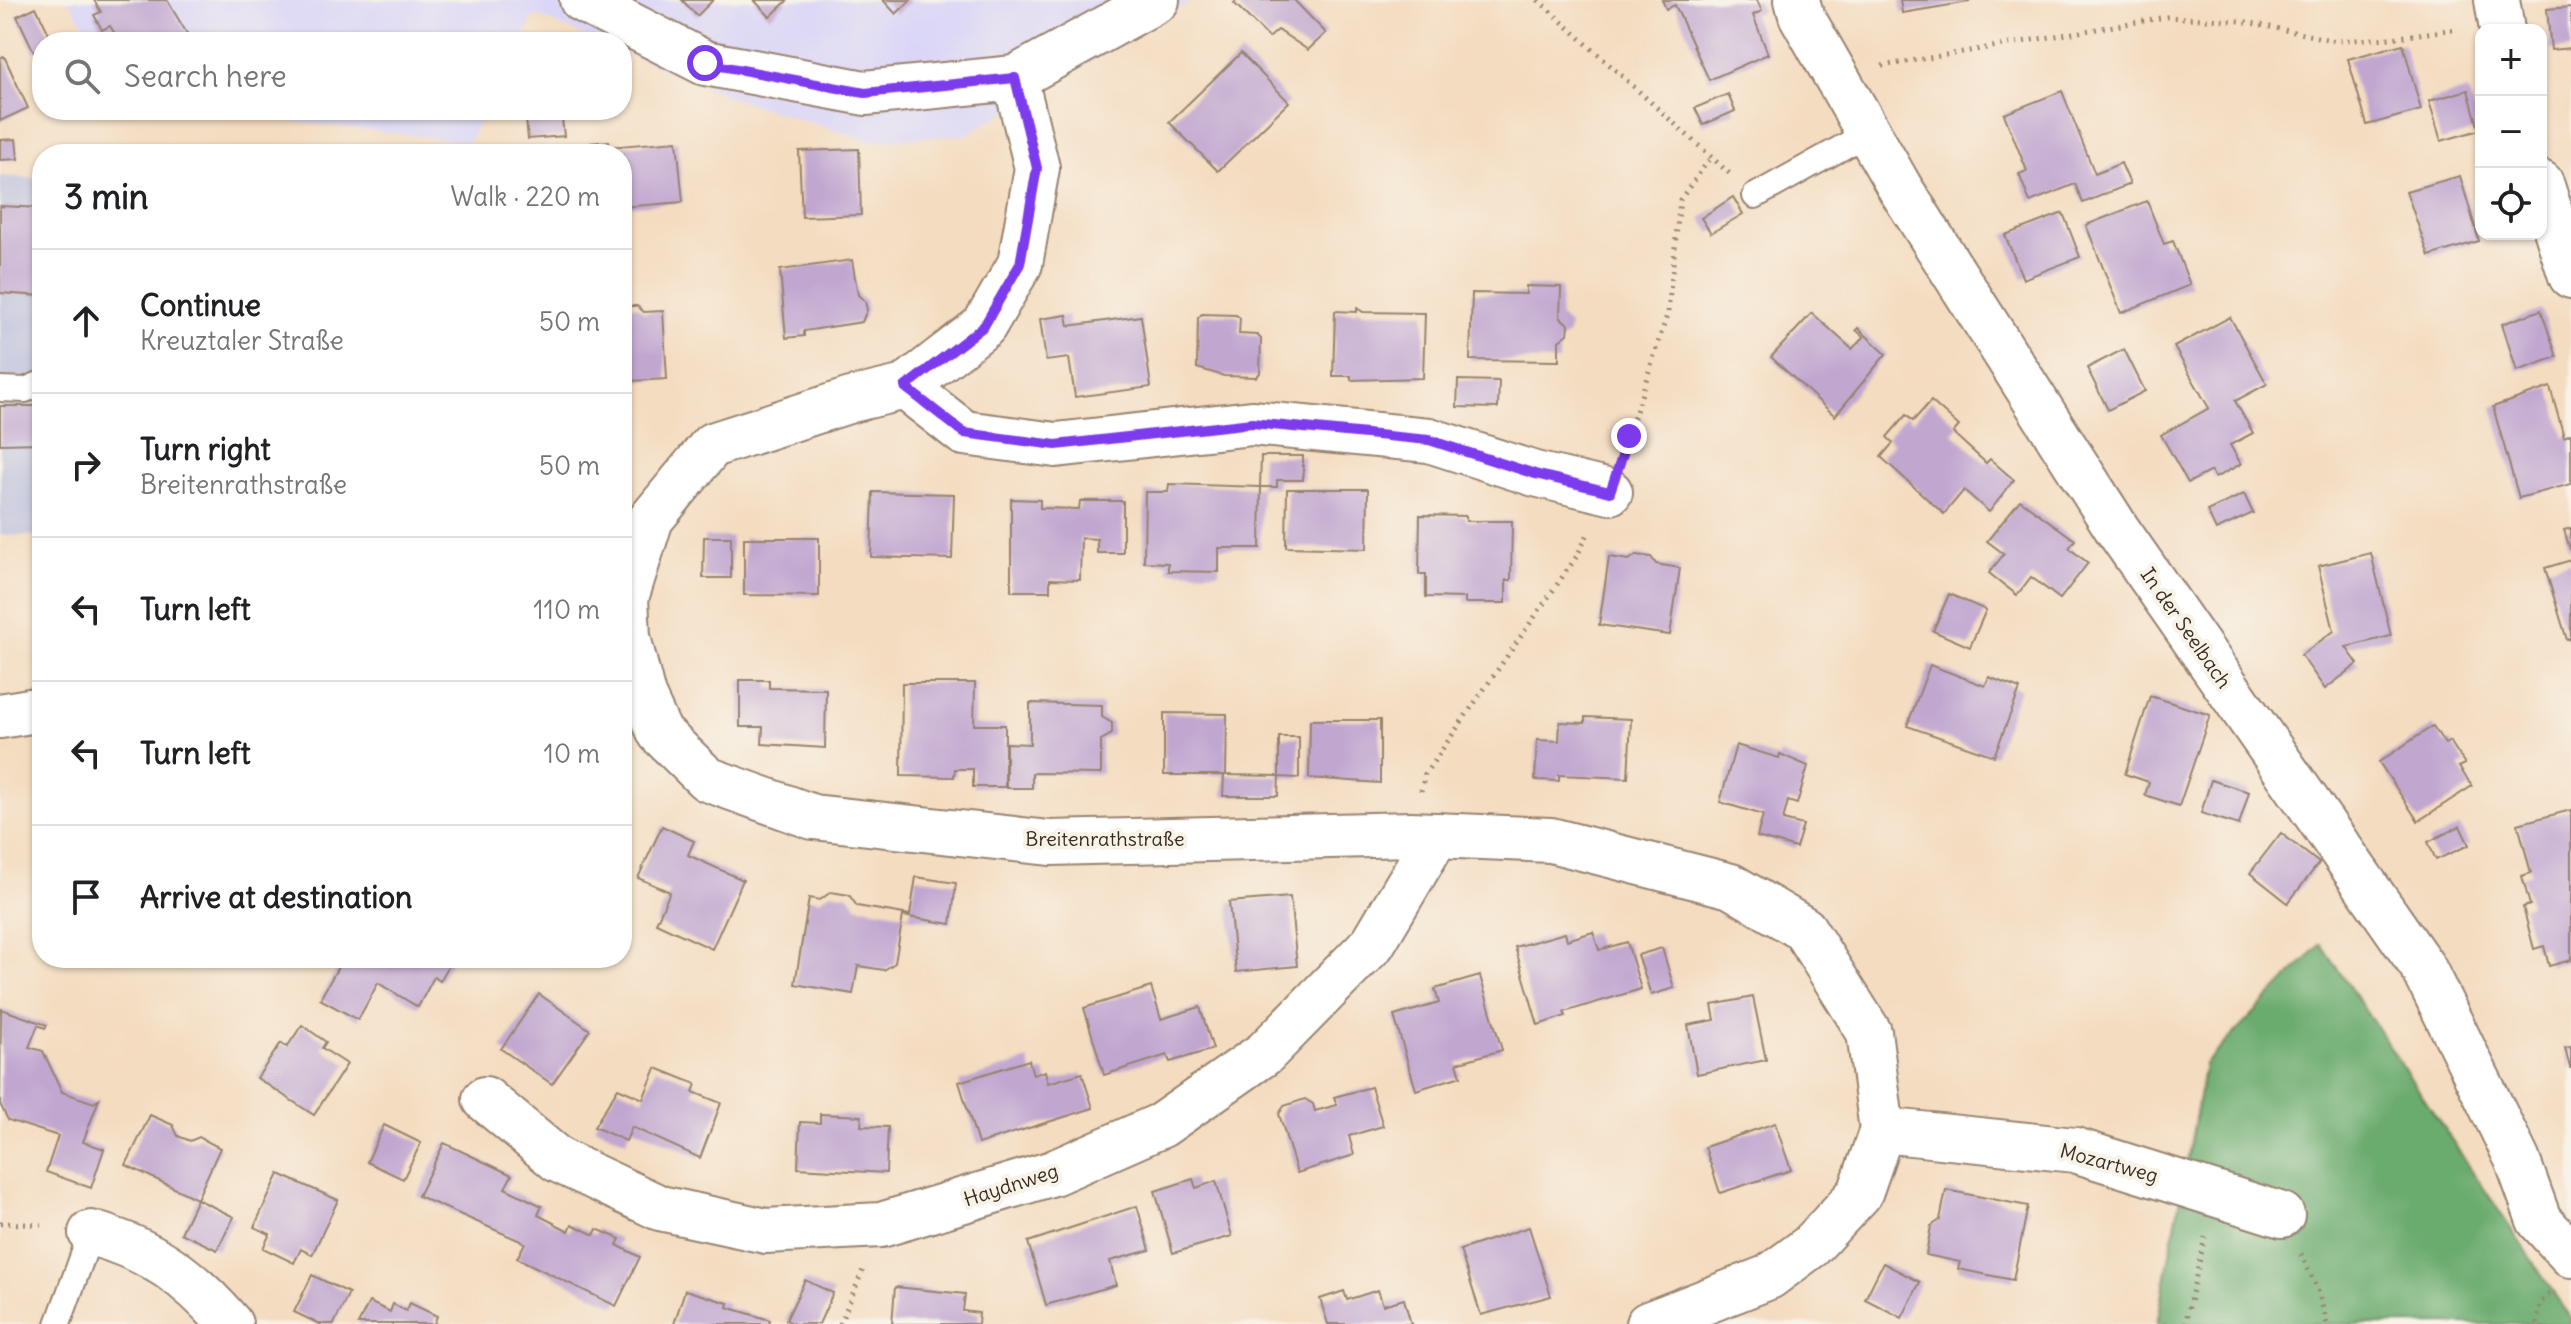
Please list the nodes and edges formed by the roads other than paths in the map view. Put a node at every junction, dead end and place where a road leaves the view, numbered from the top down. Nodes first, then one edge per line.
1 (582, 0) edge
2 (1157, 0) edge
3 (1797, 0) edge
4 (2497, 0) edge
5 (2501, 24) edge
6 (1015, 78) junction
7 (1868, 133) junction
8 (1755, 196) road end
9 (2547, 202) edge
10 (2571, 276) edge
11 (32, 387) edge
12 (905, 387) junction
13 (0, 389) edge
14 (1610, 492) road end
15 (632, 579) edge
16 (632, 660) edge
17 (32, 711) edge
18 (0, 716) edge
19 (1437, 835) junction
20 (485, 1099) dead end
21 (1882, 1130) junction
22 (2282, 1215) road end
23 (91, 1233) joint
24 (2571, 1255) edge
25 (58, 1324) edge
26 (230, 1324) edge
27 (1648, 1324) edge

1 - 6 street
2 - 6 street
3 - 7 street, In der Seelbach
4 - 5 street
6 - 12 street, Breitenrathstraße
7 - 8 lane
7 - 24 street, In der Seelbach
9 - 10 street
11 - 13 lane
12 - 14 street
12 - 15 street, Breitenrathstraße
16 - 19 street, Breitenrathstraße
17 - 18 street
19 - 20 street, Haydnweg
19 - 21 street, Breitenrathstraße
21 - 22 street, Mozartweg
21 - 27 street, Breitenrathstraße
23 - 25 lane
23 - 26 street

